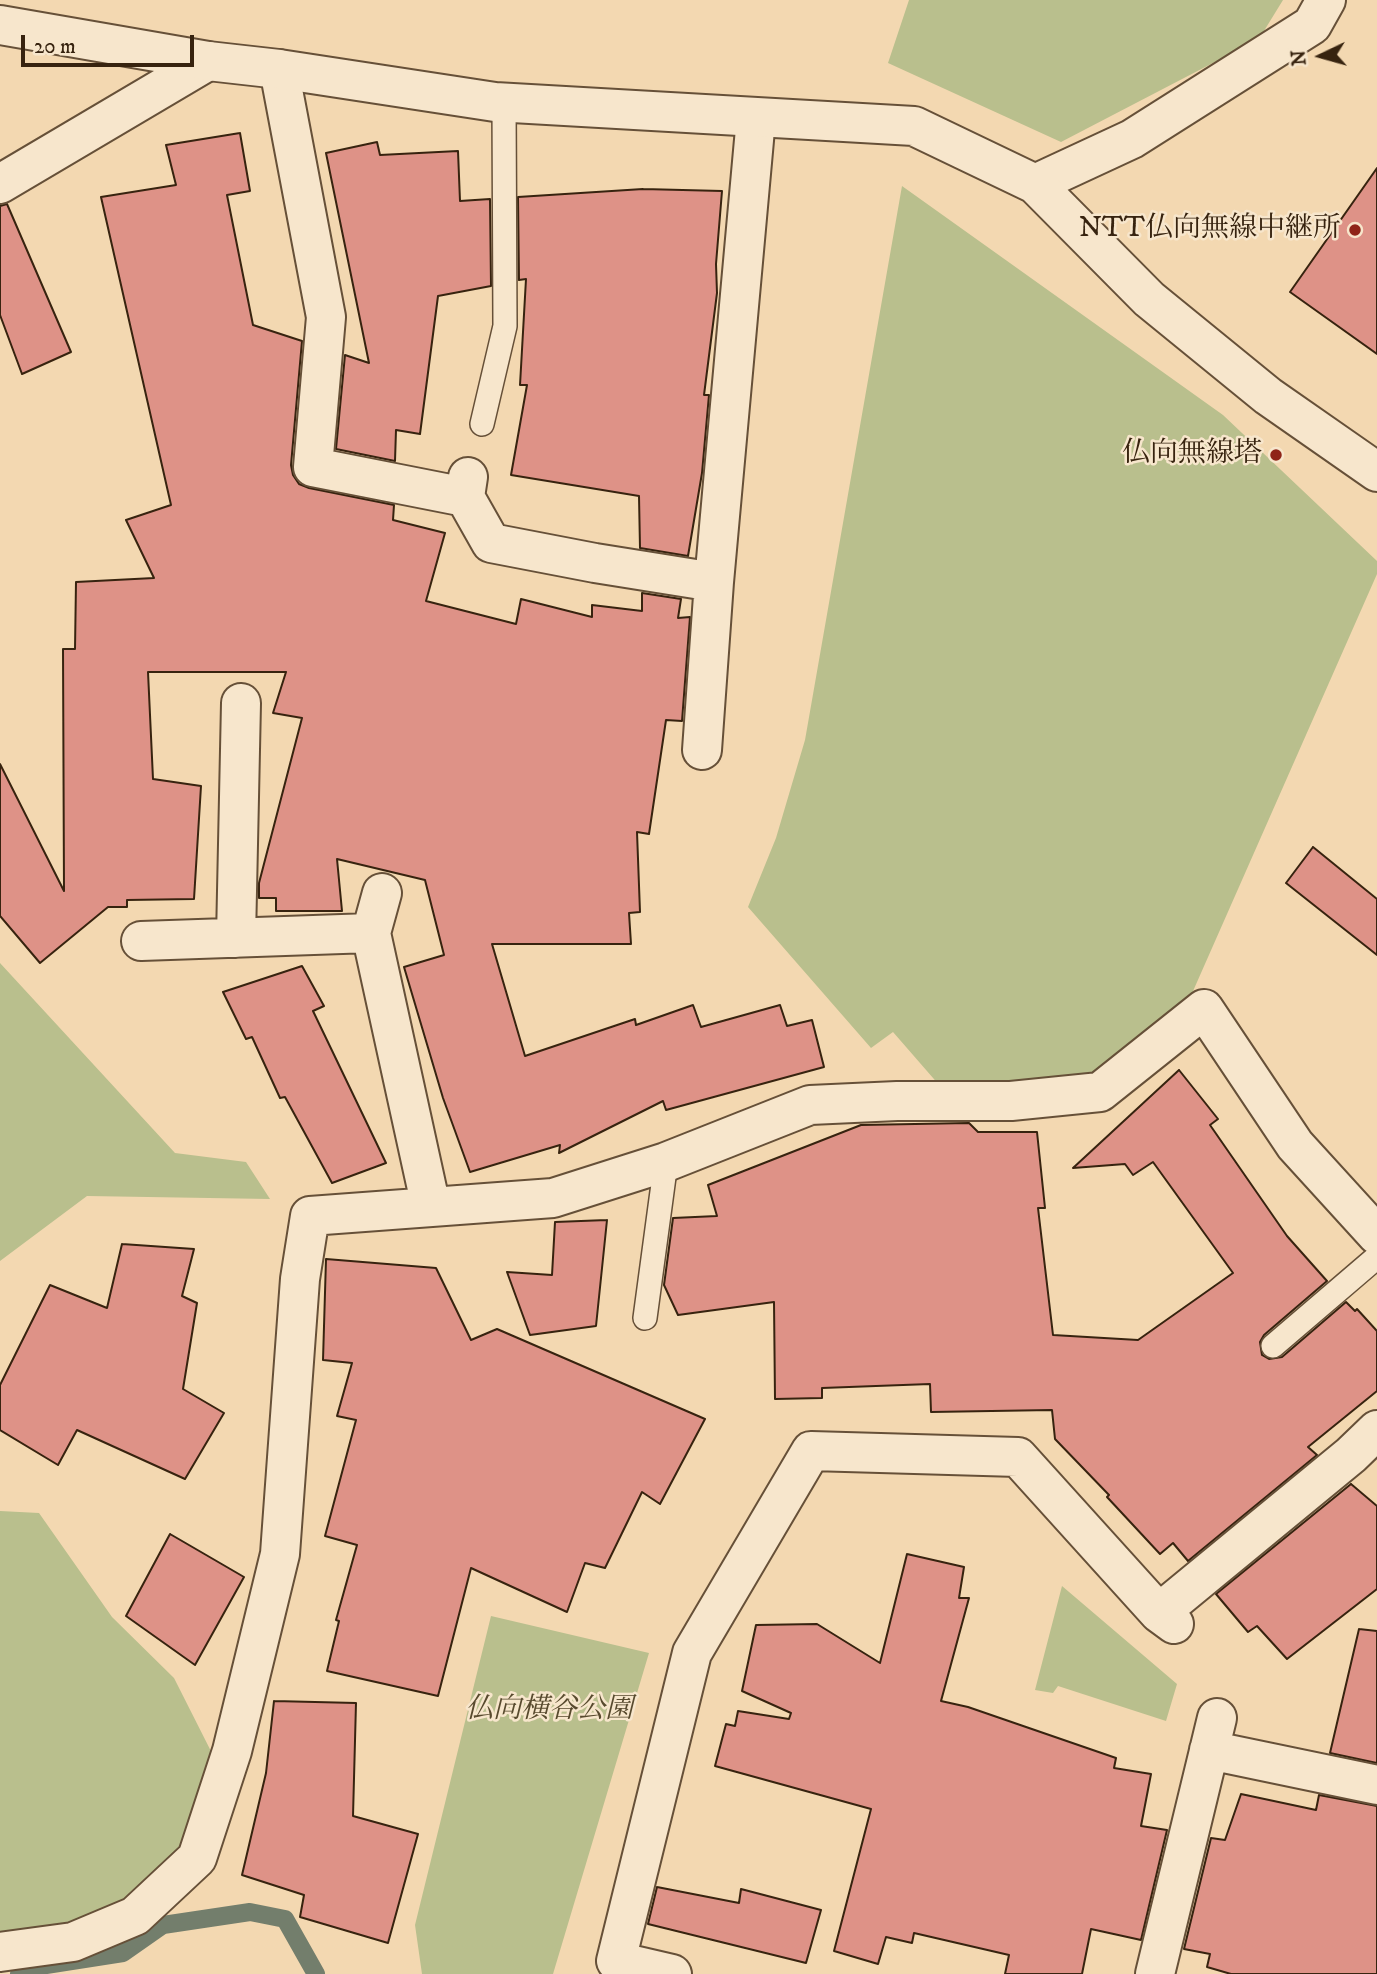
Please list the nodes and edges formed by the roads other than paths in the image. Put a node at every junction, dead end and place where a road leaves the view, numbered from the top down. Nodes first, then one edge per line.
1 (1326, 0) edge
2 (0, 24) edge
3 (208, 61) junction
4 (279, 69) junction
5 (503, 102) junction
6 (756, 118) junction
7 (0, 184) edge
8 (1035, 184) junction
9 (482, 424) dead end
10 (1377, 472) edge
11 (714, 582) junction
12 (241, 703) dead end
13 (702, 750) dead end
14 (382, 893) dead end
15 (371, 933) junction
16 (236, 938) junction
17 (141, 941) dead end
18 (666, 1162) junction
19 (431, 1207) junction
20 (1377, 1235) edge
21 (1377, 1257) edge
22 (645, 1318) dead end
23 (1273, 1346) dead end
24 (1377, 1430) edge
25 (1377, 1784) edge
26 (0, 1952) edge
27 (672, 1974) edge
28 (1155, 1974) edge

1 - 8 street
2 - 3 street
3 - 4 street
3 - 7 street
4 - 5 street
4 - 11 street
5 - 6 street
5 - 9 lane
6 - 8 street
6 - 11 street
8 - 10 street
11 - 13 street
12 - 16 street
14 - 15 street
15 - 16 street
15 - 19 street
16 - 17 street
18 - 19 street
18 - 20 street
18 - 22 lane
19 - 26 street
21 - 23 lane
24 - 27 street
25 - 28 street

